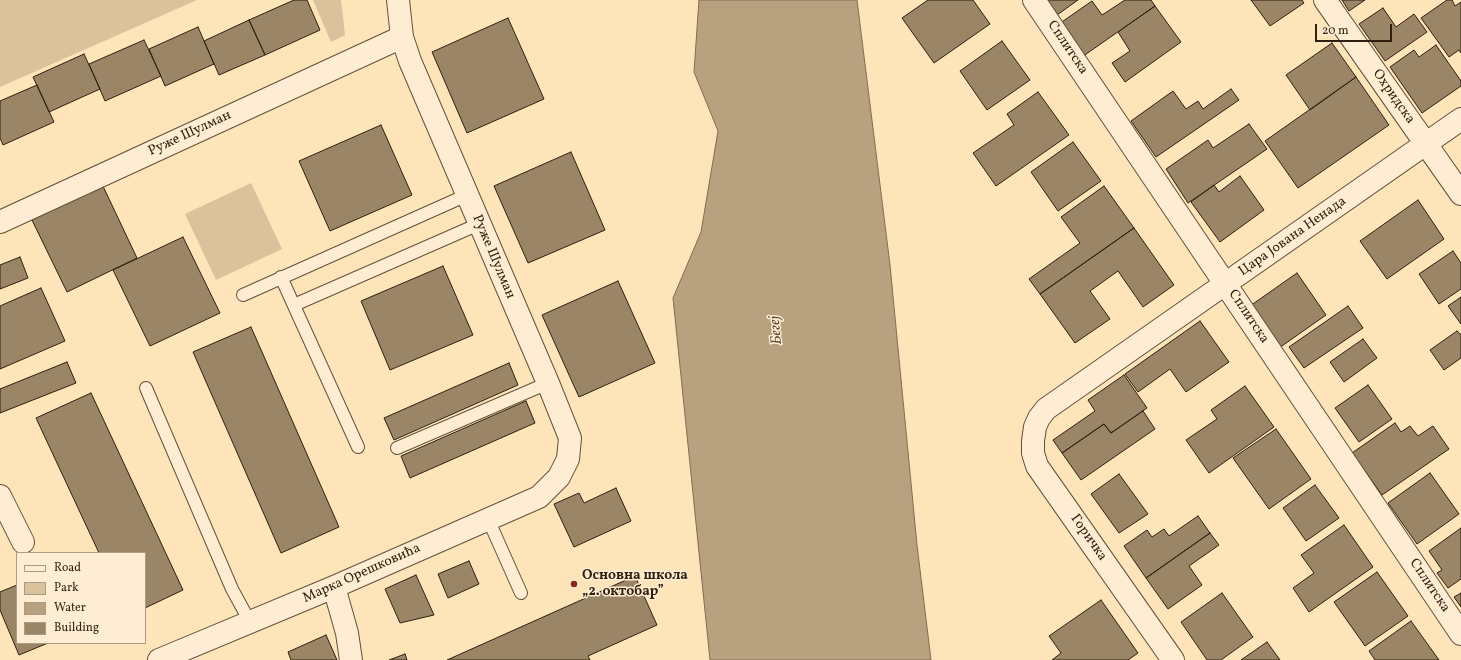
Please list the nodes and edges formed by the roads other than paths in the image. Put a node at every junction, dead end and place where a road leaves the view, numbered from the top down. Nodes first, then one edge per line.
1 (398, 0) edge
2 (1034, 0) edge
3 (1325, 0) edge
4 (402, 37) junction
5 (1461, 119) edge
6 (1426, 144) junction
7 (1461, 194) edge
8 (467, 195) junction
9 (0, 222) edge
10 (479, 224) junction
11 (281, 277) junction
12 (1225, 284) junction
13 (243, 294) dead end
14 (294, 305) junction
15 (548, 383) junction
16 (146, 388) dead end
17 (1046, 409) joint
18 (358, 447) dead end
19 (397, 448) dead end
20 (559, 477) joint
21 (0, 496) edge
22 (488, 519) junction
23 (23, 542) dead end
24 (334, 587) junction
25 (522, 593) dead end
26 (250, 622) junction
27 (1461, 634) edge
28 (159, 660) edge
29 (351, 660) edge
30 (1173, 660) edge

1 - 4 street, Руже Шулман
2 - 12 street, Сплитска
3 - 6 street, Охридска
4 - 8 street, Руже Шулман
4 - 9 street, Руже Шулман
5 - 6 street, Цара Јована Ненада
6 - 7 street, Охридска
6 - 12 street, Цара Јована Ненада
8 - 10 street, Руже Шулман
8 - 11 lane
10 - 14 lane
10 - 15 street, Руже Шулман
11 - 13 lane
11 - 14 lane
12 - 17 street, Цара Јована Ненада
12 - 27 street, Сплитска
14 - 18 lane
15 - 19 lane
15 - 20 street, Руже Шулман
16 - 26 lane
17 - 30 street, Горичка
20 - 22 street, Марка Орешковића
21 - 23 street
22 - 24 street, Марка Орешковића
22 - 25 lane
24 - 26 street, Марка Орешковића
24 - 29 street
26 - 28 street, Марка Орешковића

